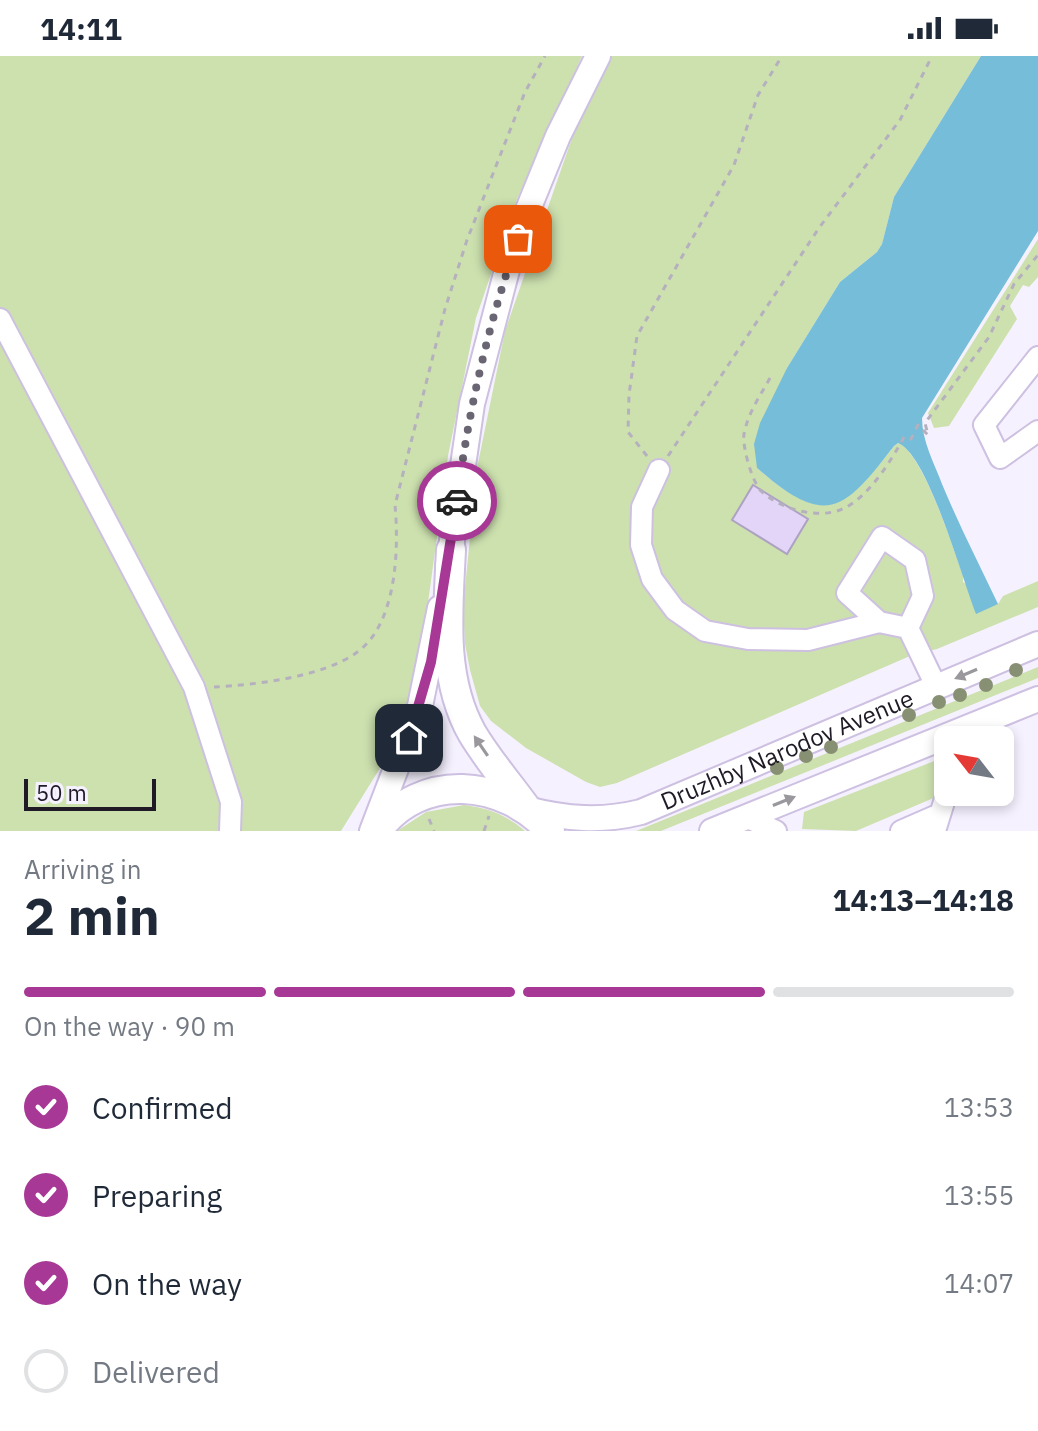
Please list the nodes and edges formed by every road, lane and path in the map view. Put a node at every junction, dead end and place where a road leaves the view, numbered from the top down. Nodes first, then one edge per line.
1 (545, 56) edge
2 (598, 56) edge
3 (782, 56) edge
4 (932, 56) edge
5 (1038, 255) edge
6 (0, 319) edge
7 (1038, 357) edge
8 (770, 378) dead end
9 (1038, 431) edge
10 (659, 470) junction
11 (451, 550) junction
12 (879, 622) junction
13 (908, 628) junction
14 (1038, 644) edge
15 (936, 686) junction
16 (194, 687) junction
17 (1038, 699) edge
18 (982, 726) edge
19 (934, 746) edge
20 (527, 809) junction
21 (746, 817) junction
22 (938, 822) edge
23 (230, 831) edge
24 (375, 831) edge
25 (550, 831) edge
26 (712, 831) edge
27 (776, 831) edge
28 (901, 831) edge

1 - 16 path
2 - 11 main road
3 - 10 path
4 - 10 path
5 - 8 path
6 - 16 street
7 - 9 street
10 - 12 street
20 -> 11 highway
11 - 24 main road
12 - 13 street
12 - 13 street
13 - 15 street
14 -> 15 main road, Druzhby Narodov Avenue
15 - 20 main road, Druzhby Narodov Avenue
16 - 23 street
17 - 18 main road, Druzhby Narodov Avenue
21 -> 19 main road, Druzhby Narodov Avenue
20 - 24 highway
20 - 25 highway
21 - 26 main road, Druzhby Narodov Avenue
21 - 27 street
22 - 28 street

